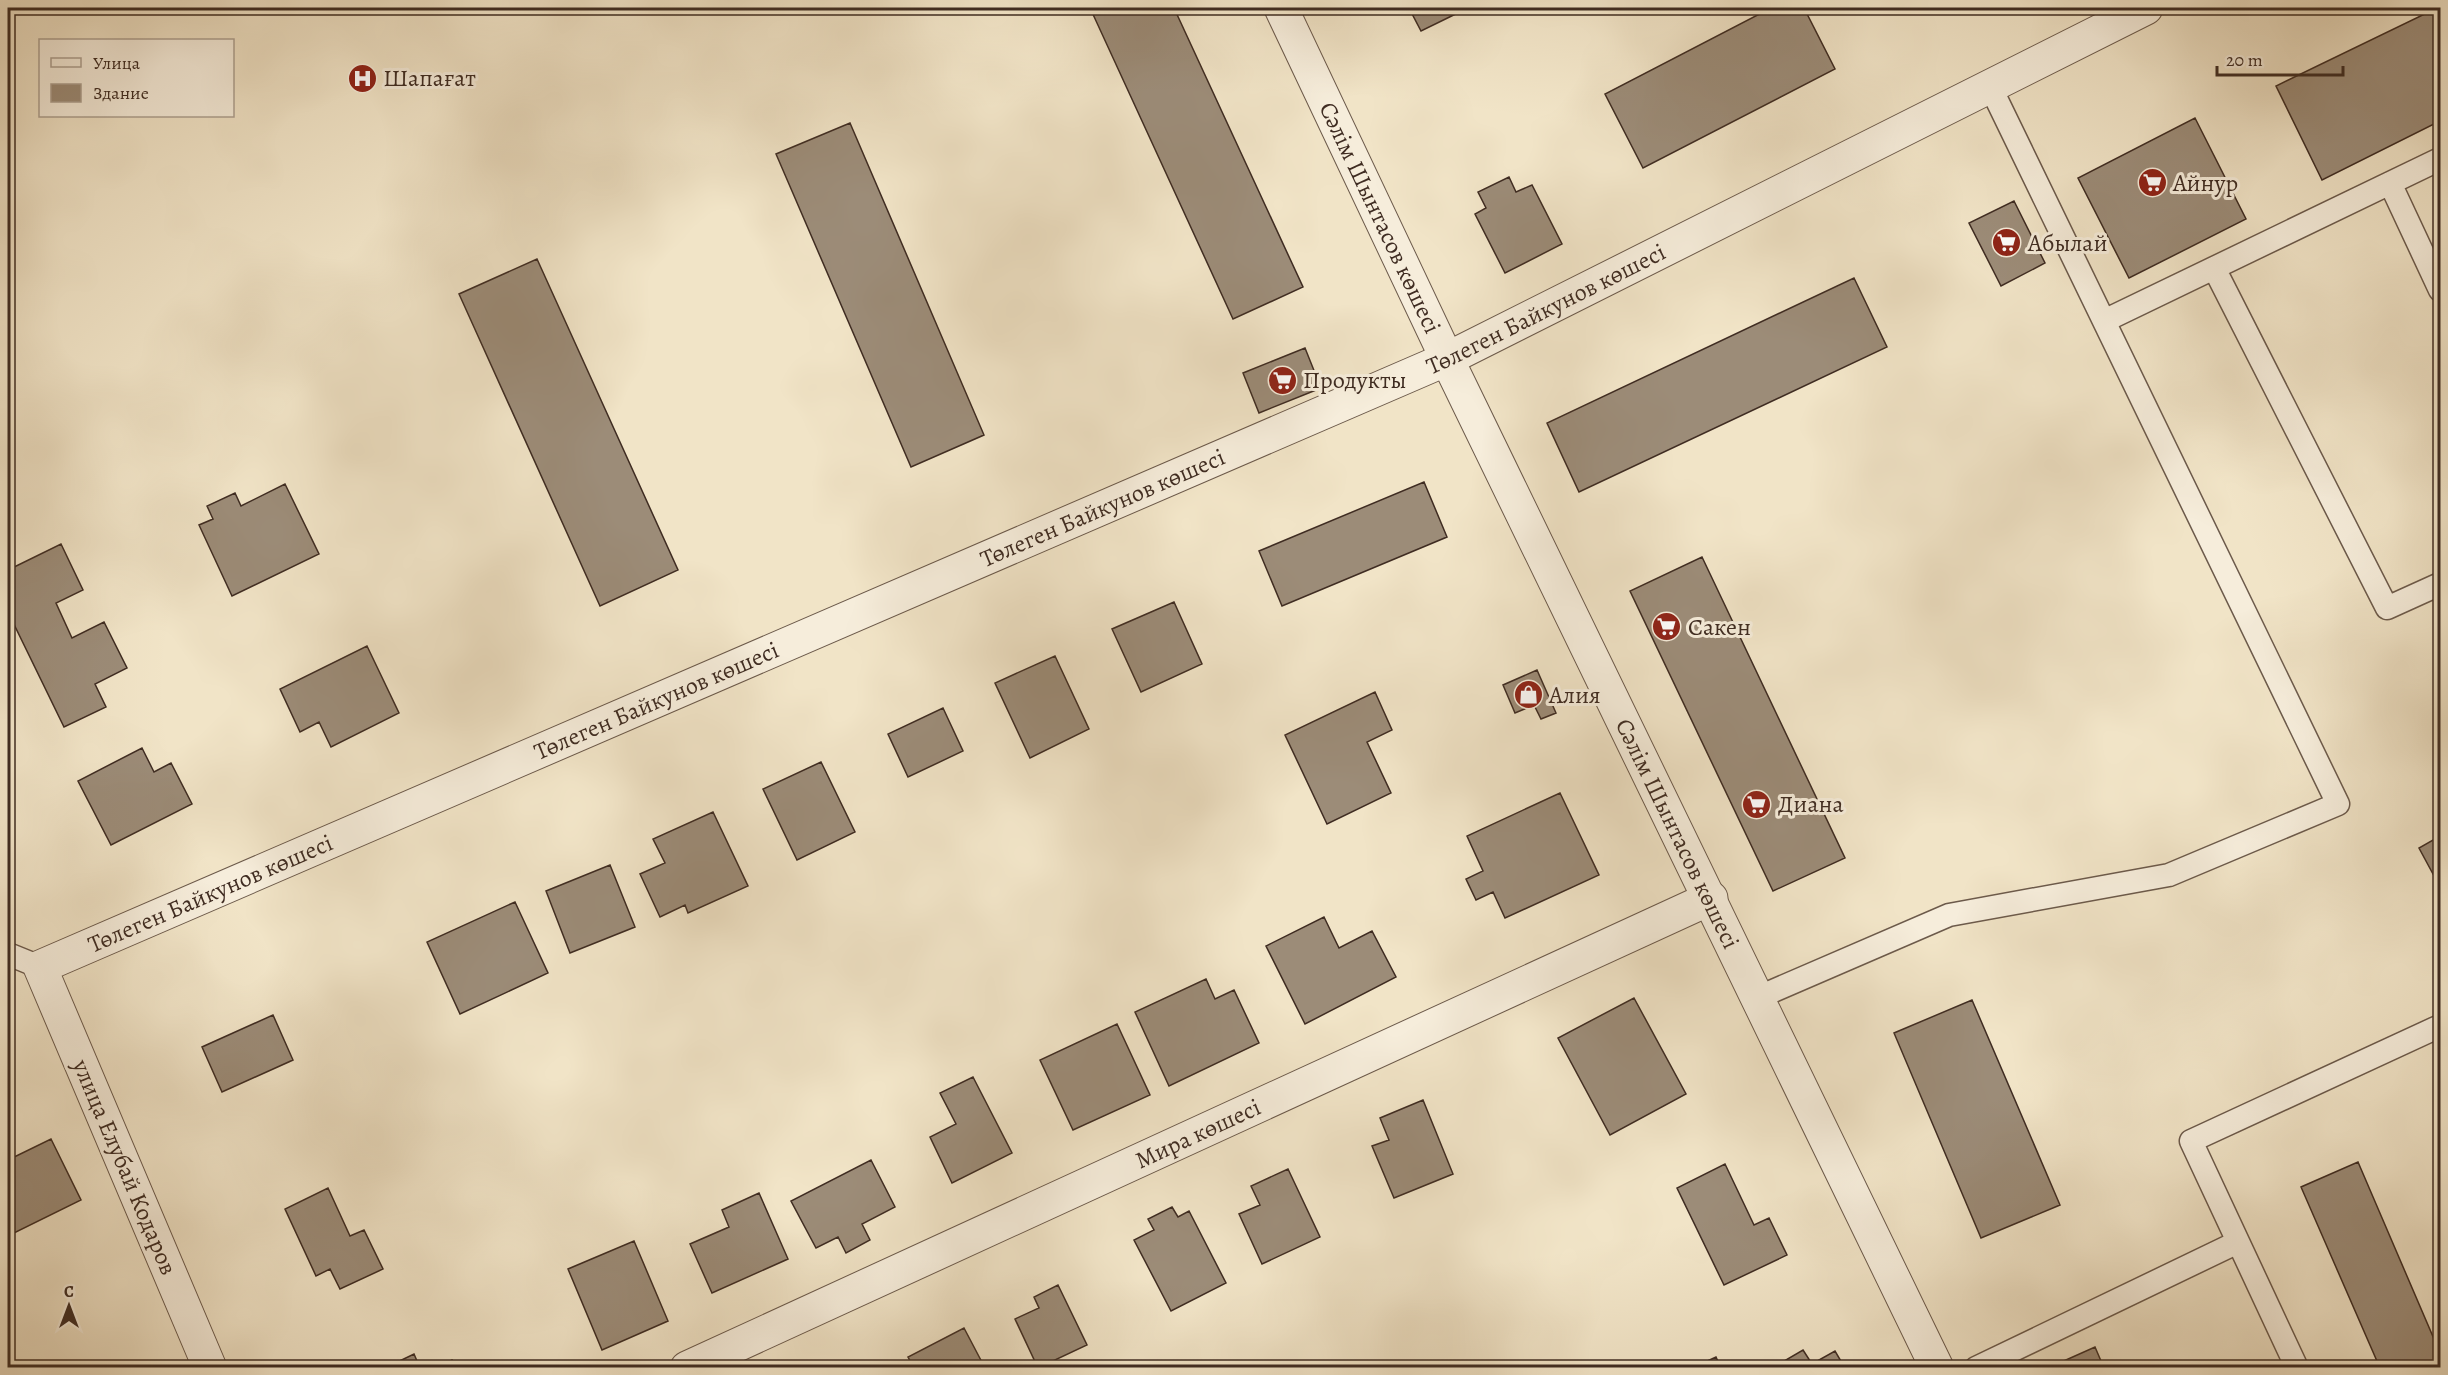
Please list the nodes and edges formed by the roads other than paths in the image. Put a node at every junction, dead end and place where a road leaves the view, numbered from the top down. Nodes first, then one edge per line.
1 (1281, 8) edge
2 (2146, 8) edge
3 (1990, 86) junction
4 (2440, 159) edge
5 (2390, 183) junction
6 (2214, 268) junction
7 (2440, 290) edge
8 (2104, 321) junction
9 (1447, 359) junction
10 (2440, 584) edge
11 (1711, 898) junction
12 (8, 954) edge
13 (40, 967) junction
14 (1759, 997) junction
15 (2440, 1026) edge
16 (2238, 1242) junction
17 (210, 1368) edge
18 (687, 1368) edge
19 (1937, 1368) edge
20 (1976, 1368) edge
21 (2297, 1368) edge

1 - 9 street, Сәлім Шынтасов көшесі
2 - 3 street, Төлеген Байкунов көшесі
3 - 8 lane
3 - 9 street, Төлеген Байкунов көшесі
4 - 5 lane
5 - 6 lane
5 - 7 lane
6 - 8 lane
6 - 10 lane
8 - 14 lane
9 - 11 street, Сәлім Шынтасов көшесі
9 - 13 street, Төлеген Байкунов көшесі
11 - 14 street, Сәлім Шынтасов көшесі
11 - 18 street, Мира көшесі
12 - 13 lane
13 - 17 street, улица Елубай Кодаров
14 - 19 street, Сәлім Шынтасов көшесі
15 - 16 lane
16 - 20 lane
16 - 21 lane

